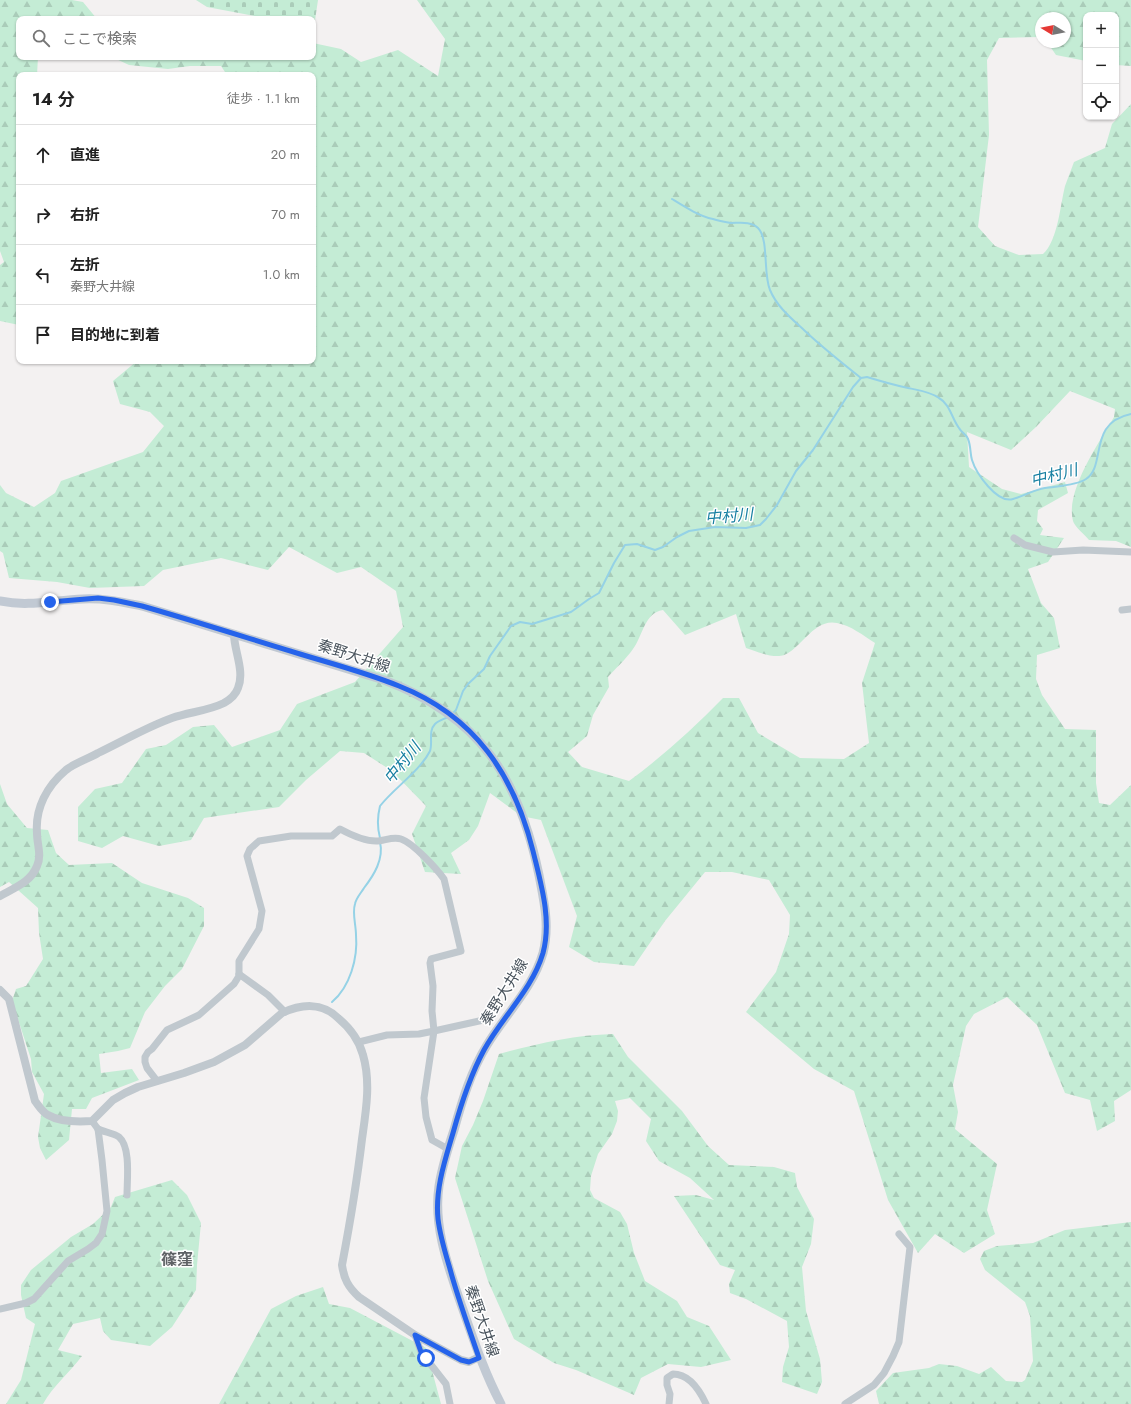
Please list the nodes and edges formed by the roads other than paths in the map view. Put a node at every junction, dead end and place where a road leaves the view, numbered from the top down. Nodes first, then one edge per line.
1 (1014, 538) dead end
2 (1131, 552) edge
3 (0, 601) edge
4 (1131, 609) edge
5 (1122, 610) dead end
6 (234, 634) junction
7 (0, 896) edge
8 (239, 974) junction
9 (0, 990) edge
10 (285, 1012) junction
11 (488, 1019) dead end
12 (434, 1031) junction
13 (359, 1042) junction
14 (157, 1081) junction
15 (92, 1121) junction
16 (98, 1129) junction
17 (448, 1149) junction
18 (127, 1195) dead end
19 (899, 1234) dead end
20 (0, 1308) edge
21 (415, 1335) junction
22 (479, 1358) junction
23 (450, 1404) edge
24 (501, 1404) edge
25 (669, 1404) edge
26 (706, 1404) edge
27 (846, 1404) edge

1 - 2 street
3 - 6 main road, 秦野大井線
4 - 5 street
6 - 7 street
6 - 17 main road, 秦野大井線
8 - 10 street
8 - 12 street
8 - 14 street
9 - 15 street
10 - 13 street
10 - 14 street
11 - 12 street
12 - 13 street
12 - 17 street
13 - 21 street
14 - 15 street
15 - 16 street
16 - 18 street
16 - 20 street
17 - 22 main road, 秦野大井線
19 - 27 street
21 - 22 street
21 - 23 street
22 - 24 main road, 秦野大井線
25 - 26 street

